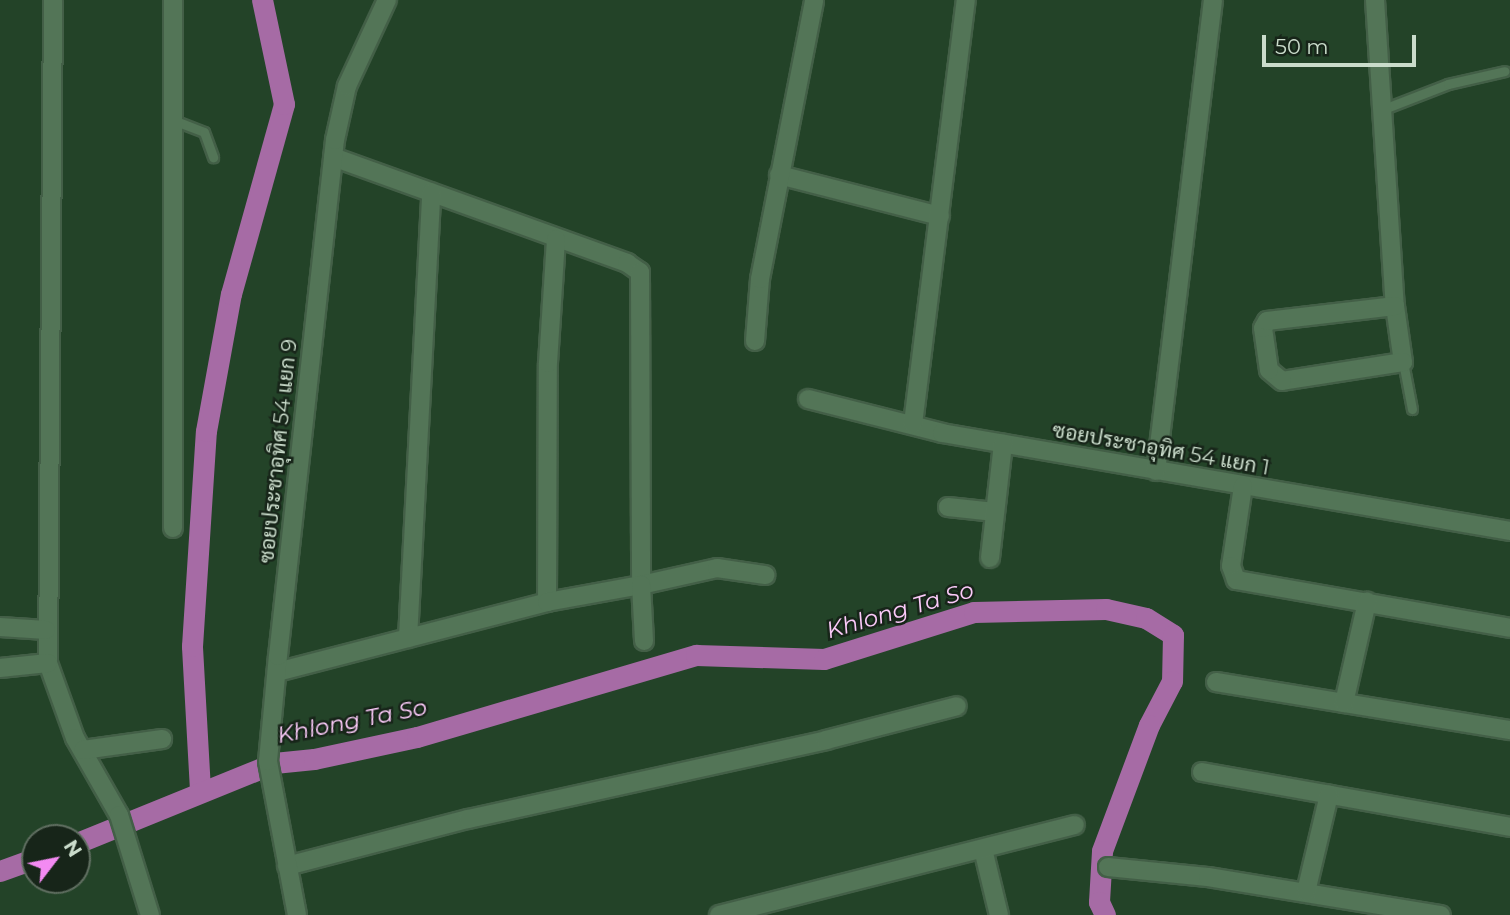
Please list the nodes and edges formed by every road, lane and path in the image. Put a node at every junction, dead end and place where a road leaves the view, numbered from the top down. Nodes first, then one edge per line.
1 (53, 0) edge
2 (173, 0) edge
3 (387, 0) edge
4 (814, 0) edge
5 (967, 0) edge
6 (1213, 0) edge
7 (1376, 0) edge
8 (1506, 71) dead end
9 (1381, 110) junction
10 (173, 120) junction
11 (213, 157) dead end
12 (333, 157) junction
13 (779, 175) junction
14 (431, 193) junction
15 (940, 216) junction
16 (556, 239) junction
17 (1395, 306) junction
18 (755, 341) dead end
19 (1403, 362) junction
20 (808, 399) dead end
21 (1412, 409) dead end
22 (913, 424) junction
23 (1003, 444) junction
24 (1156, 471) junction
25 (1243, 486) junction
26 (948, 507) dead end
27 (995, 512) junction
28 (173, 528) dead end
29 (1510, 531) edge
30 (990, 558) dead end
31 (765, 575) dead end
32 (641, 585) junction
33 (547, 603) junction
34 (1367, 603) junction
35 (0, 627) edge
36 (1510, 628) edge
37 (46, 630) junction
38 (408, 638) junction
39 (644, 641) dead end
40 (48, 663) junction
41 (0, 668) edge
42 (277, 672) junction
43 (1216, 682) dead end
44 (1344, 703) junction
45 (957, 706) dead end
46 (1510, 730) edge
47 (162, 738) dead end
48 (83, 750) junction
49 (1202, 772) dead end
50 (1329, 795) junction
51 (1075, 825) dead end
52 (1510, 827) edge
53 (983, 849) junction
54 (288, 866) junction
55 (1108, 867) dead end
56 (1306, 892) junction
57 (150, 915) edge
58 (296, 915) edge
59 (719, 915) edge
60 (999, 915) edge
61 (1441, 915) edge

1 - 37 street
2 - 10 street
3 - 12 street, ซอยประชาอุทิศ 54 แยก 9
4 - 13 street
5 - 15 street
6 - 24 street
7 - 9 street
8 - 9 lane
9 - 17 street
10 - 11 lane
10 - 28 street
12 - 14 street
12 - 42 street, ซอยประชาอุทิศ 54 แยก 9
13 - 15 street
13 - 18 street
14 - 16 street
14 - 38 street
15 - 22 street
16 - 32 street
16 - 33 street
17 - 19 street
17 - 19 street
19 - 21 lane
20 - 22 street, ซอยประชาอุทิศ 54 แยก 1
22 - 23 street, ซอยประชาอุทิศ 54 แยก 1
23 - 24 street, ซอยประชาอุทิศ 54 แยก 1
23 - 27 street
24 - 25 street, ซอยประชาอุทิศ 54 แยก 1
25 - 29 street, ซอยประชาอุทิศ 54 แยก 1
25 - 34 street
26 - 27 street
27 - 30 street
31 - 32 street
32 - 33 street
32 - 39 street
33 - 38 street
34 - 36 street
34 - 44 street
35 - 37 street
37 - 40 street
38 - 42 street
40 - 41 street
40 - 48 street
42 - 54 street, ซอยประชาอุทิศ 54 แยก 9
43 - 44 street
44 - 46 street
45 - 54 street
47 - 48 street
48 - 57 street
49 - 50 street
50 - 52 street
50 - 56 street
51 - 53 street
53 - 59 street
53 - 60 street
54 - 58 street, ซอยประชาอุทิศ 54 แยก 9
55 - 56 street
56 - 61 street

